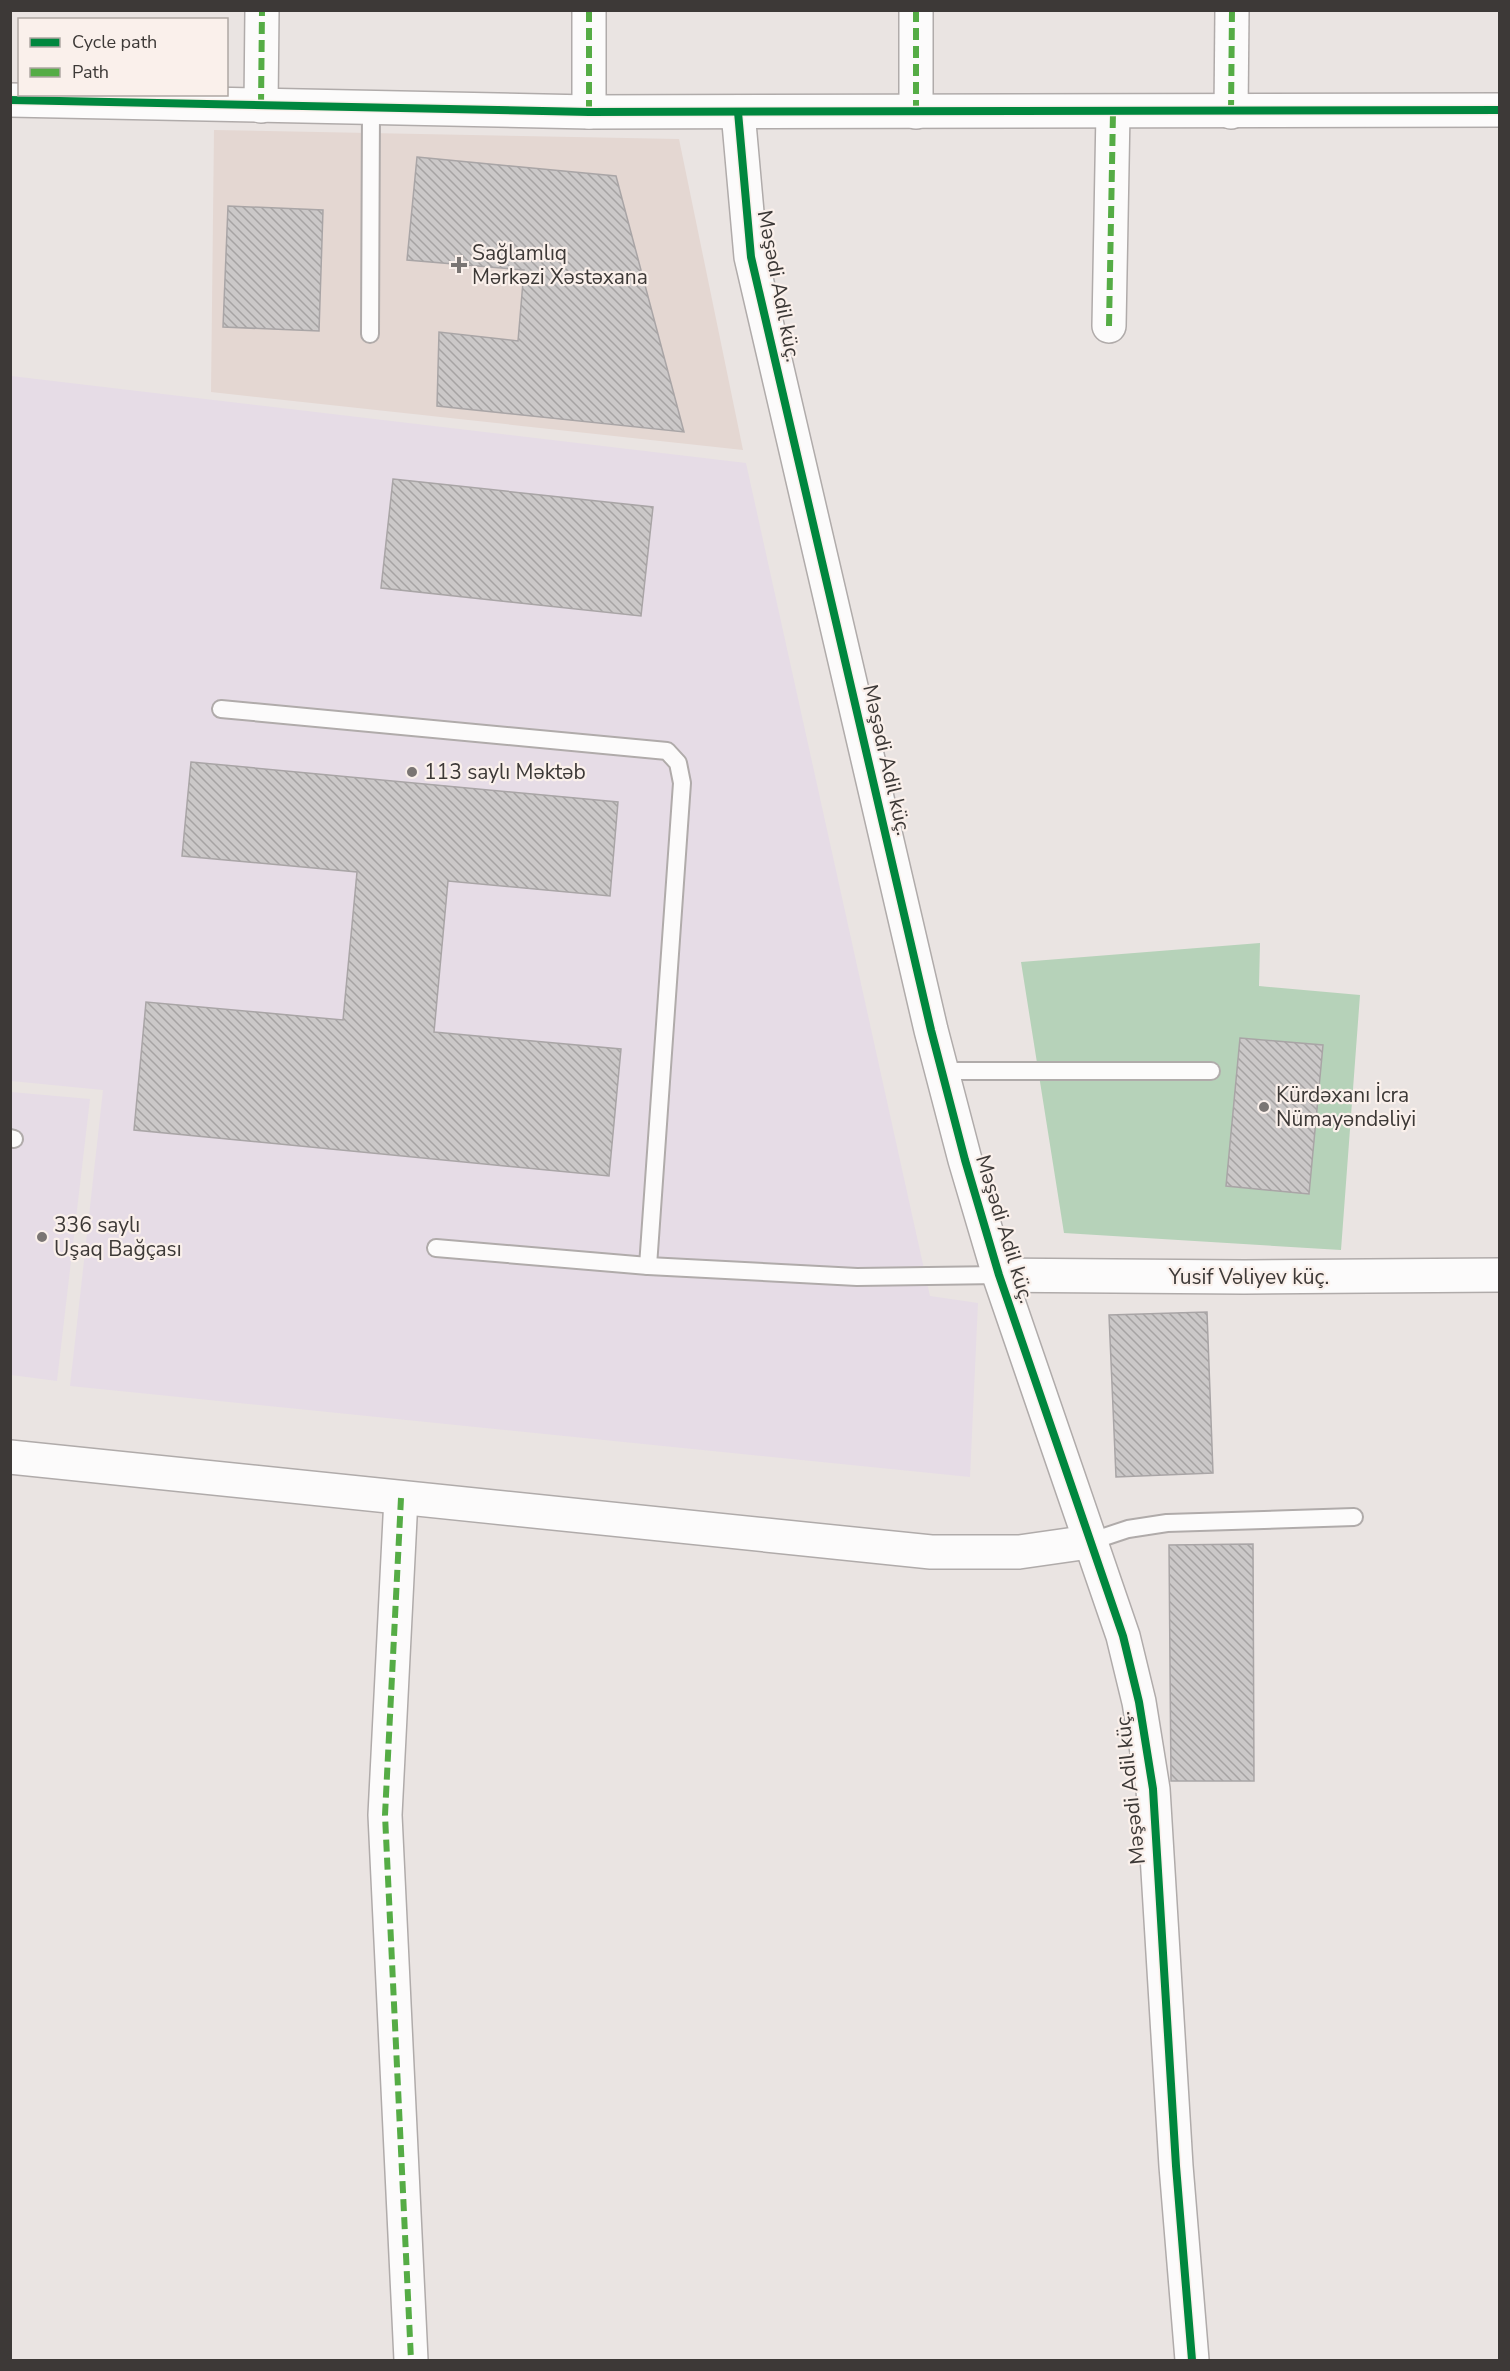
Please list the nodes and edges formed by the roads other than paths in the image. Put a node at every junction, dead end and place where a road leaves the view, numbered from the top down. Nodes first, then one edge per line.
1 (262, 10) edge
2 (590, 10) edge
3 (916, 10) edge
4 (1232, 10) edge
5 (10, 100) edge
6 (261, 106) junction
7 (371, 108) junction
8 (1500, 110) edge
9 (589, 112) junction
10 (738, 112) junction
11 (916, 112) junction
12 (1113, 112) junction
13 (1231, 112) junction
14 (1109, 326) dead end
15 (370, 334) dead end
16 (221, 709) dead end
17 (942, 1071) junction
18 (1211, 1071) dead end
19 (436, 1248) dead end
20 (648, 1266) junction
21 (999, 1275) junction
22 (1500, 1275) edge
23 (10, 1457) edge
24 (401, 1498) junction
25 (1354, 1517) dead end
26 (1089, 1542) junction
27 (411, 2361) edge
28 (1192, 2361) edge

1 - 6 street
2 - 9 street
3 - 11 street
4 - 13 street
5 - 6 street
6 - 7 street
7 - 9 street
7 - 15 lane
8 - 13 street
9 - 10 street
10 - 11 street
10 - 17 street, Məşədi Adil küç.
11 - 12 street
12 - 13 street
12 - 14 street
16 - 20 lane
17 - 18 lane
17 - 21 street, Məşədi Adil küç.
19 - 20 lane
20 - 21 lane
21 - 22 street, Yusif Vəliyev küç.
21 - 26 street, Məşədi Adil küç.
23 - 24 street
24 - 26 street
24 - 27 street
25 - 26 lane
26 - 28 street, Məşədi Adil küç.

